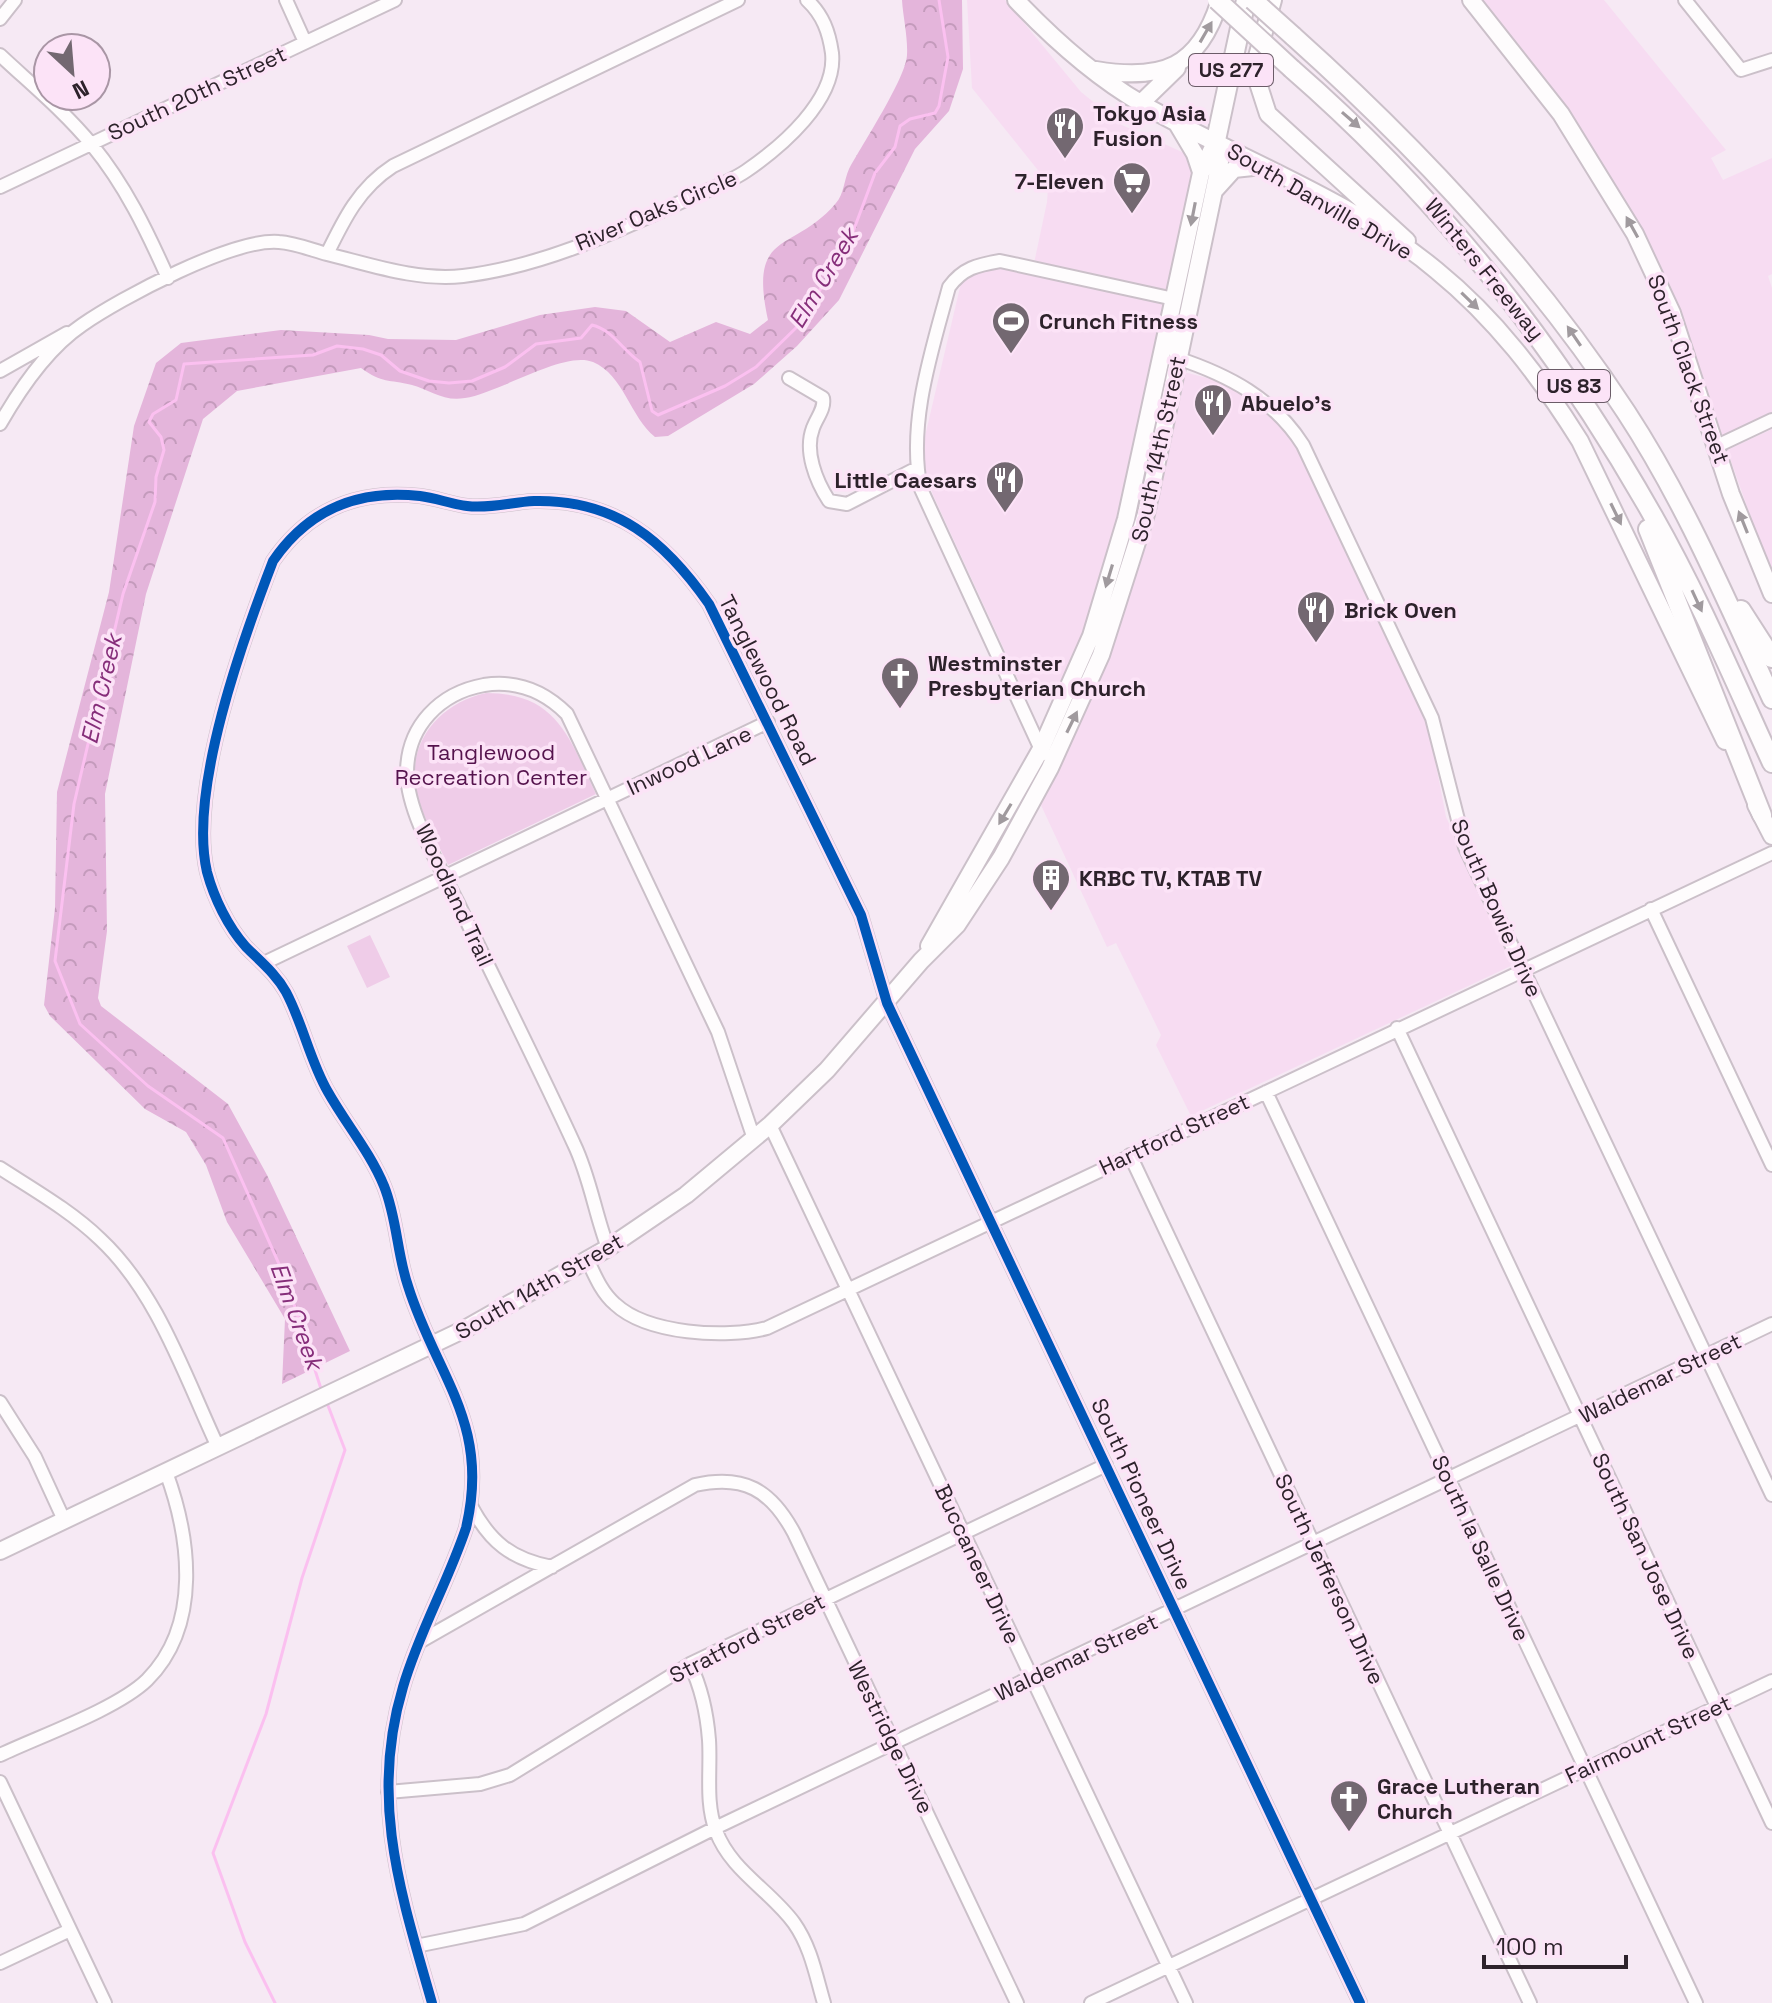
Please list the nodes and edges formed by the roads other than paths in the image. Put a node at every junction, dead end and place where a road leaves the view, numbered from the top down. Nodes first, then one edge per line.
1 (15, 0) edge
2 (286, 0) edge
3 (395, 0) edge
4 (738, 0) edge
5 (807, 0) edge
6 (1016, 0) edge
7 (1218, 0) edge
8 (1246, 0) edge
9 (1253, 0) edge
10 (1273, 0) edge
11 (1471, 0) edge
12 (1685, 0) edge
13 (0, 19) edge
14 (305, 42) junction
15 (0, 55) edge
16 (1772, 60) edge
17 (1179, 65) junction
18 (1090, 69) junction
19 (1141, 103) junction
20 (1175, 121) junction
21 (1216, 140) junction
22 (91, 143) junction
23 (1262, 166) junction
24 (1201, 173) junction
25 (0, 187) edge
26 (1214, 191) junction
27 (327, 254) junction
28 (1434, 268) junction
29 (168, 278) junction
30 (1174, 299) junction
31 (81, 325) junction
32 (1169, 325) junction
33 (1177, 358) junction
34 (0, 371) edge
35 (789, 378) dead end
36 (1772, 420) edge
37 (0, 424) edge
38 (1717, 446) junction
39 (1618, 456) junction
40 (917, 468) junction
41 (1670, 488) junction
42 (1772, 594) edge
43 (1772, 658) edge
44 (1772, 699) edge
45 (768, 722) junction
46 (1041, 749) junction
47 (1772, 763) edge
48 (1050, 768) junction
49 (610, 797) junction
50 (1762, 815) junction
51 (1772, 836) edge
52 (1772, 853) edge
53 (444, 874) junction
54 (950, 907) junction
55 (1651, 909) junction
56 (957, 925) junction
57 (921, 961) junction
58 (264, 963) junction
59 (1524, 970) junction
60 (887, 1003) junction
61 (1397, 1028) junction
62 (1266, 1092) junction
63 (770, 1125) junction
64 (754, 1139) junction
65 (1130, 1155) junction
66 (1772, 1165) edge
67 (0, 1168) edge
68 (991, 1221) junction
69 (608, 1248) junction
70 (588, 1261) junction
71 (848, 1290) junction
72 (1772, 1324) edge
73 (434, 1344) junction
74 (1706, 1355) junction
75 (0, 1402) edge
76 (1580, 1417) junction
77 (218, 1447) junction
78 (1106, 1465) junction
79 (166, 1472) junction
80 (1448, 1478) junction
81 (1772, 1495) edge
82 (471, 1506) junction
83 (64, 1520) junction
84 (964, 1533) junction
85 (1313, 1543) junction
86 (0, 1551) edge
87 (552, 1567) junction
88 (824, 1598) junction
89 (1175, 1610) junction
90 (421, 1641) junction
91 (690, 1664) junction
92 (1031, 1677) junction
93 (1772, 1681) edge
94 (1717, 1706) junction
95 (894, 1743) junction
96 (0, 1755) edge
97 (1585, 1768) junction
98 (0, 1782) edge
99 (388, 1792) junction
100 (1772, 1823) edge
101 (715, 1828) junction
102 (1450, 1833) junction
103 (1311, 1898) junction
104 (70, 1930) junction
105 (416, 1946) junction
106 (0, 1963) edge
107 (1168, 1966) junction
108 (105, 2003) edge
109 (432, 2003) edge
110 (824, 2003) edge
111 (1017, 2003) edge
112 (1091, 2003) edge
113 (1186, 2003) edge
114 (1360, 2003) edge
115 (1530, 2003) edge
116 (1696, 2003) edge

1 - 13 street
2 - 14 street
3 - 14 street, South 20th Street
4 - 27 street
5 - 27 street, River Oaks Circle
6 - 18 main road, South Danville Drive
17 -> 7 main road
7 -> 39 highway, Winters Freeway / US 83, bridge
8 - 21 highway, US 277
41 -> 9 highway, Winters Freeway / US 83, bridge
10 - 28 main road
38 -> 11 main road, South Clack Street
12 - 16 street
14 - 22 street, South 20th Street
15 - 22 street
17 - 18 main road
17 - 19 main road
18 - 19 main road, South Danville Drive
19 - 20 main road, South Danville Drive
20 - 21 main road, South Danville Drive
20 - 24 main road
21 - 23 main road, South Danville Drive
21 - 24 main road, South 14th Street
21 - 26 main road, South 14th Street
22 - 25 street, South 20th Street
22 - 29 street
23 - 26 main road
23 - 28 main road, South Danville Drive
24 -> 30 main road, South 14th Street
26 - 33 main road, South 14th Street
27 - 29 street, River Oaks Circle
28 -> 50 main road, South Danville Drive
29 - 31 street, River Oaks Circle
30 - 32 main road, South 14th Street
30 - 40 street
31 - 34 street
31 - 37 street
32 - 33 street
32 -> 46 main road, South 14th Street
48 -> 33 main road, South 14th Street
33 - 59 street, South Bowie Drive
35 - 40 street
36 - 38 street
42 -> 38 main road, South Clack Street
39 -> 47 highway, Winters Freeway / US 83
39 - 50 highway
40 - 46 street
41 - 43 highway
41 - 44 highway, Winters Freeway / US 83
45 - 49 street, Inwood Lane
45 - 58 street, Tanglewood Road
45 - 60 street, Tanglewood Road
46 - 48 street
46 -> 54 main road, South 14th Street
48 - 56 main road, South 14th Street
49 - 53 street, Inwood Lane
49 - 53 street, Woodland Trail
49 - 64 street, Woodland Trail
50 - 51 main road, South Danville Drive
52 - 55 street, Hartford Street
53 - 58 street, Inwood Lane
53 - 69 street, Woodland Trail
54 - 56 street
54 - 57 main road, South 14th Street
55 - 59 street, Hartford Street
55 - 66 street
56 - 57 main road, South 14th Street
57 - 60 main road, South 14th Street
58 - 73 street, Tanglewood Road
59 - 61 street, Hartford Street
59 - 74 street, South Bowie Drive
60 - 63 main road, South 14th Street
60 - 68 street, South Pioneer Drive
61 - 62 street, Hartford Street
61 - 76 street, South San Jose Drive
62 - 65 street, Hartford Street
62 - 80 street, South la Salle Drive
63 - 64 main road, South 14th Street
63 - 71 street, Buccaneer Drive
64 - 69 main road, South 14th Street
65 - 68 street, Hartford Street
65 - 85 street, South Jefferson Drive
67 - 77 street
68 - 71 street, Hartford Street
68 - 78 street, South Pioneer Drive
69 - 70 main road, South 14th Street
70 - 71 street, Hartford Street
70 - 73 main road, South 14th Street
71 - 84 street, Buccaneer Drive
72 - 74 street, Waldemar Street
73 - 77 main road, South 14th Street
73 - 82 street, Tanglewood Road
74 - 76 street, Waldemar Street
74 - 81 street, South Bowie Drive
75 - 83 street
76 - 80 street, Waldemar Street
76 - 94 street, South San Jose Drive
77 - 79 main road, South 14th Street
78 - 84 street, Stratford Street
78 - 89 street, South Pioneer Drive
79 - 83 main road, South 14th Street
79 - 96 street
80 - 85 street, Waldemar Street
80 - 97 street, South la Salle Drive
82 - 87 street
82 - 90 street
83 - 86 main road, South 14th Street
84 - 88 street, Stratford Street
84 - 92 street, Buccaneer Drive
85 - 89 street, Waldemar Street
85 - 102 street, South Jefferson Drive
87 - 88 street, Westridge Drive
87 - 90 street
88 - 91 street, Stratford Street
88 - 95 street, Westridge Drive
89 - 92 street, Waldemar Street
89 - 103 street, South Pioneer Drive
90 - 99 street
91 - 99 street, Stratford Street
91 - 101 street
92 - 95 street, Waldemar Street
92 - 107 street, Buccaneer Drive
93 - 94 street, Fairmount Street
94 - 97 street, Fairmount Street
94 - 100 street, South San Jose Drive
95 - 101 street, Waldemar Street
95 - 111 street, Westridge Drive
97 - 102 street, Fairmount Street
97 - 116 street, South la Salle Drive
98 - 104 street
99 - 105 street
101 - 105 street, Waldemar Street
101 - 110 street
102 - 103 street, Fairmount Street
102 - 115 street, South Jefferson Drive
103 - 107 street, Fairmount Street
103 - 114 street, South Pioneer Drive
104 - 106 street
104 - 108 street
105 - 109 street
107 - 112 street, Fairmount Street
107 - 113 street, Buccaneer Drive

